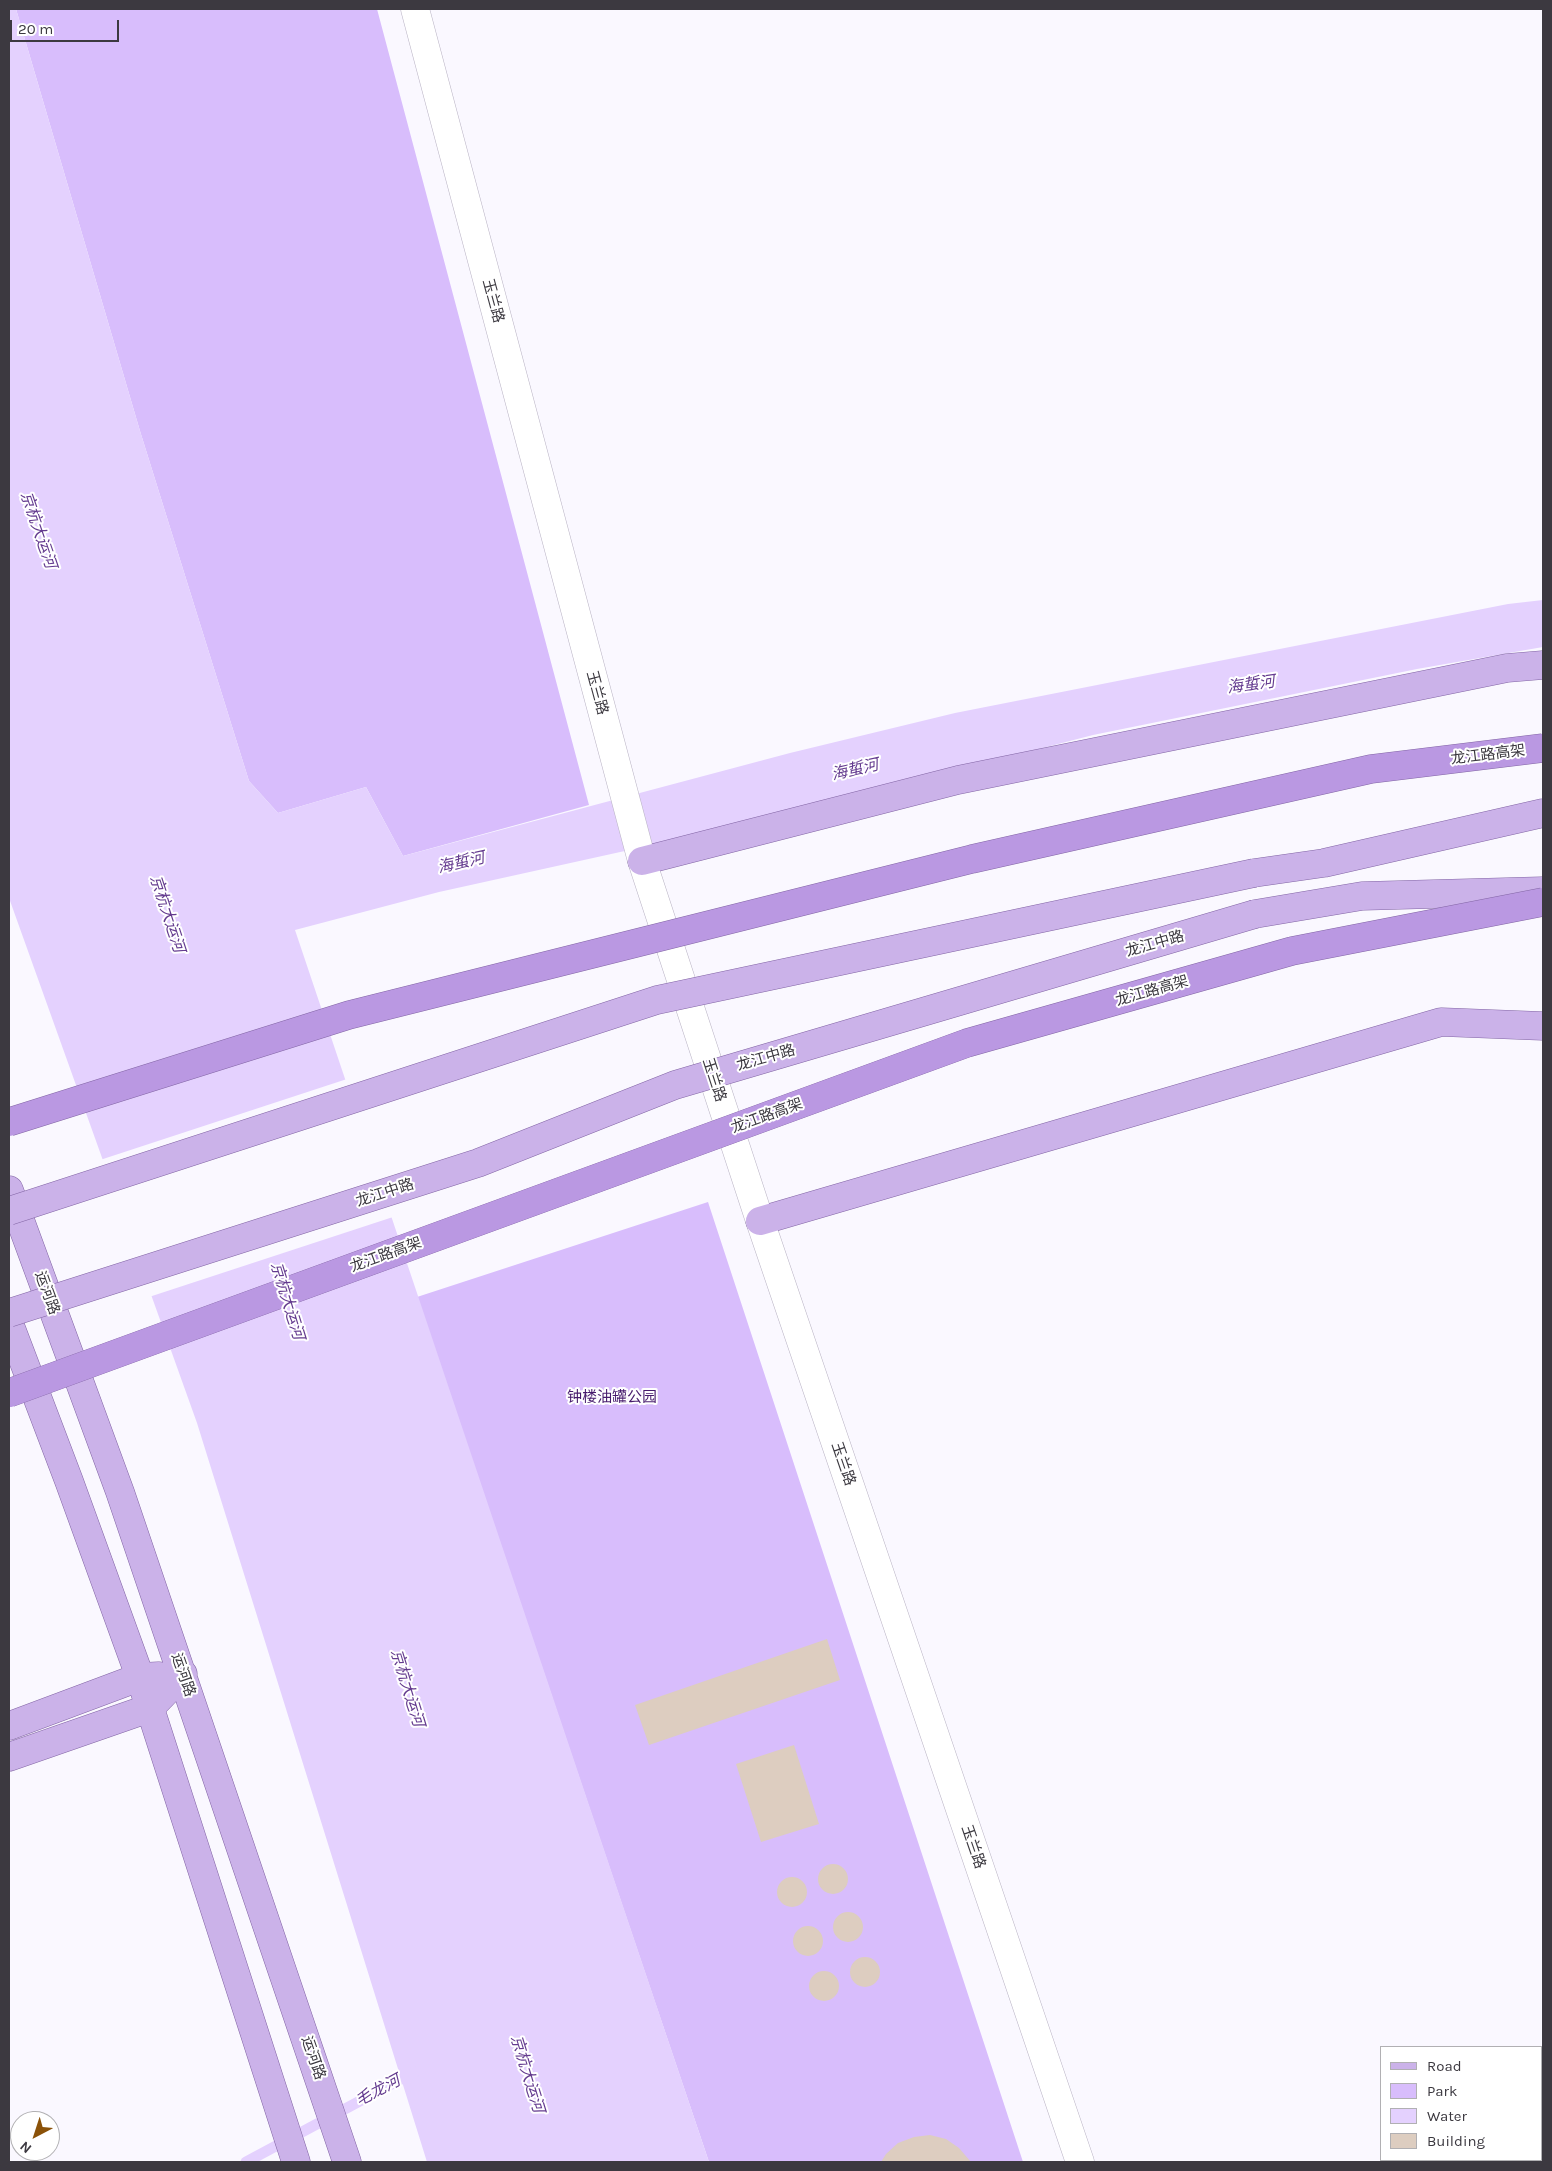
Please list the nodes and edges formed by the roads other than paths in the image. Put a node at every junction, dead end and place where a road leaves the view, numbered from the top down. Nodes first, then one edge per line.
1 (415, 9) edge
2 (1543, 665) edge
3 (1543, 748) edge
4 (1543, 813) edge
5 (641, 857) junction
6 (1543, 891) edge
7 (1543, 902) edge
8 (1543, 1026) edge
9 (9, 1122) edge
10 (9, 1190) edge
11 (9, 1211) edge
12 (760, 1221) junction
13 (9, 1313) edge
14 (9, 1323) edge
15 (9, 1393) edge
16 (183, 1674) junction
17 (140, 1677) junction
18 (150, 1708) junction
19 (9, 1726) edge
20 (9, 1756) edge
21 (296, 2162) edge
22 (347, 2162) edge
23 (1080, 2162) edge

1 - 5 street, 玉兰路
2 - 5 main road
3 - 9 highway, 龙江路高架, bridge
4 - 11 main road, bridge
5 - 12 street, 玉兰路
6 - 13 main road, 龙江中路, bridge
7 - 15 highway, 龙江路高架, bridge
8 - 12 main road
10 - 16 main road, 运河路
12 - 23 street, 玉兰路
14 - 17 main road
16 - 17 main road
16 - 18 main road
16 - 22 main road, 运河路
17 - 18 main road
17 - 19 main road
18 - 20 main road
18 - 21 main road

